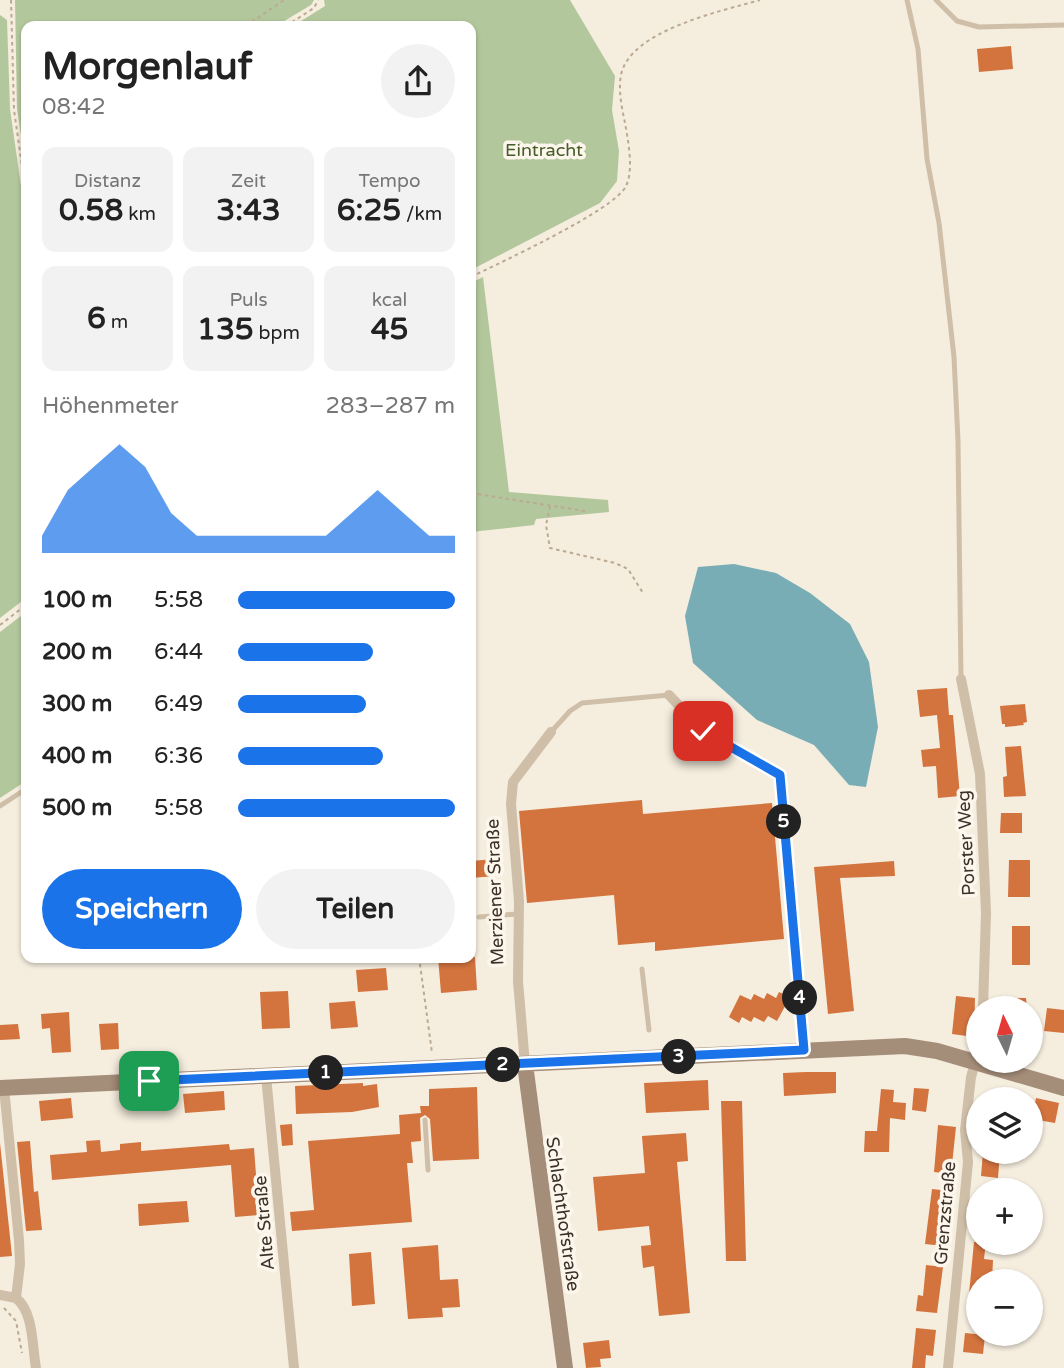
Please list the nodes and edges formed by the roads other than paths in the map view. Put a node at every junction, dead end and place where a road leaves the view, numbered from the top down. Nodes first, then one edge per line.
1 (907, 0) edge
2 (936, 0) edge
3 (1064, 25) edge
4 (961, 679) joint
5 (670, 695) joint
6 (551, 732) joint
7 (21, 792) edge
8 (0, 806) edge
9 (519, 914) junction
10 (479, 918) dead end
11 (642, 969) dead end
12 (983, 996) edge
13 (649, 1030) dead end
14 (804, 1050) junction
15 (966, 1055) edge
16 (525, 1064) junction
17 (973, 1073) edge
18 (1023, 1073) edge
19 (266, 1076) junction
20 (1064, 1087) edge
21 (2, 1088) edge
22 (425, 1120) dead end
23 (428, 1170) dead end
24 (0, 1295) edge
25 (16, 1298) junction
26 (36, 1368) edge
27 (294, 1368) edge
28 (565, 1368) edge
29 (948, 1368) edge

1 - 4 lane
2 - 3 lane
4 - 12 street, Porster Weg
5 - 6 lane
5 - 14 street
6 - 9 street, Merziener Straße
7 - 8 lane
9 - 10 lane
9 - 16 street, Merziener Straße
11 - 13 lane
14 - 15 main road
14 - 16 main road
16 - 19 main road
16 - 28 main road, Schlachthofstraße
17 - 29 street, Grenzstraße
18 - 20 main road
19 - 21 main road
19 - 27 street, Alte Straße
21 - 25 street
22 - 23 lane
24 - 25 street
25 - 26 street

